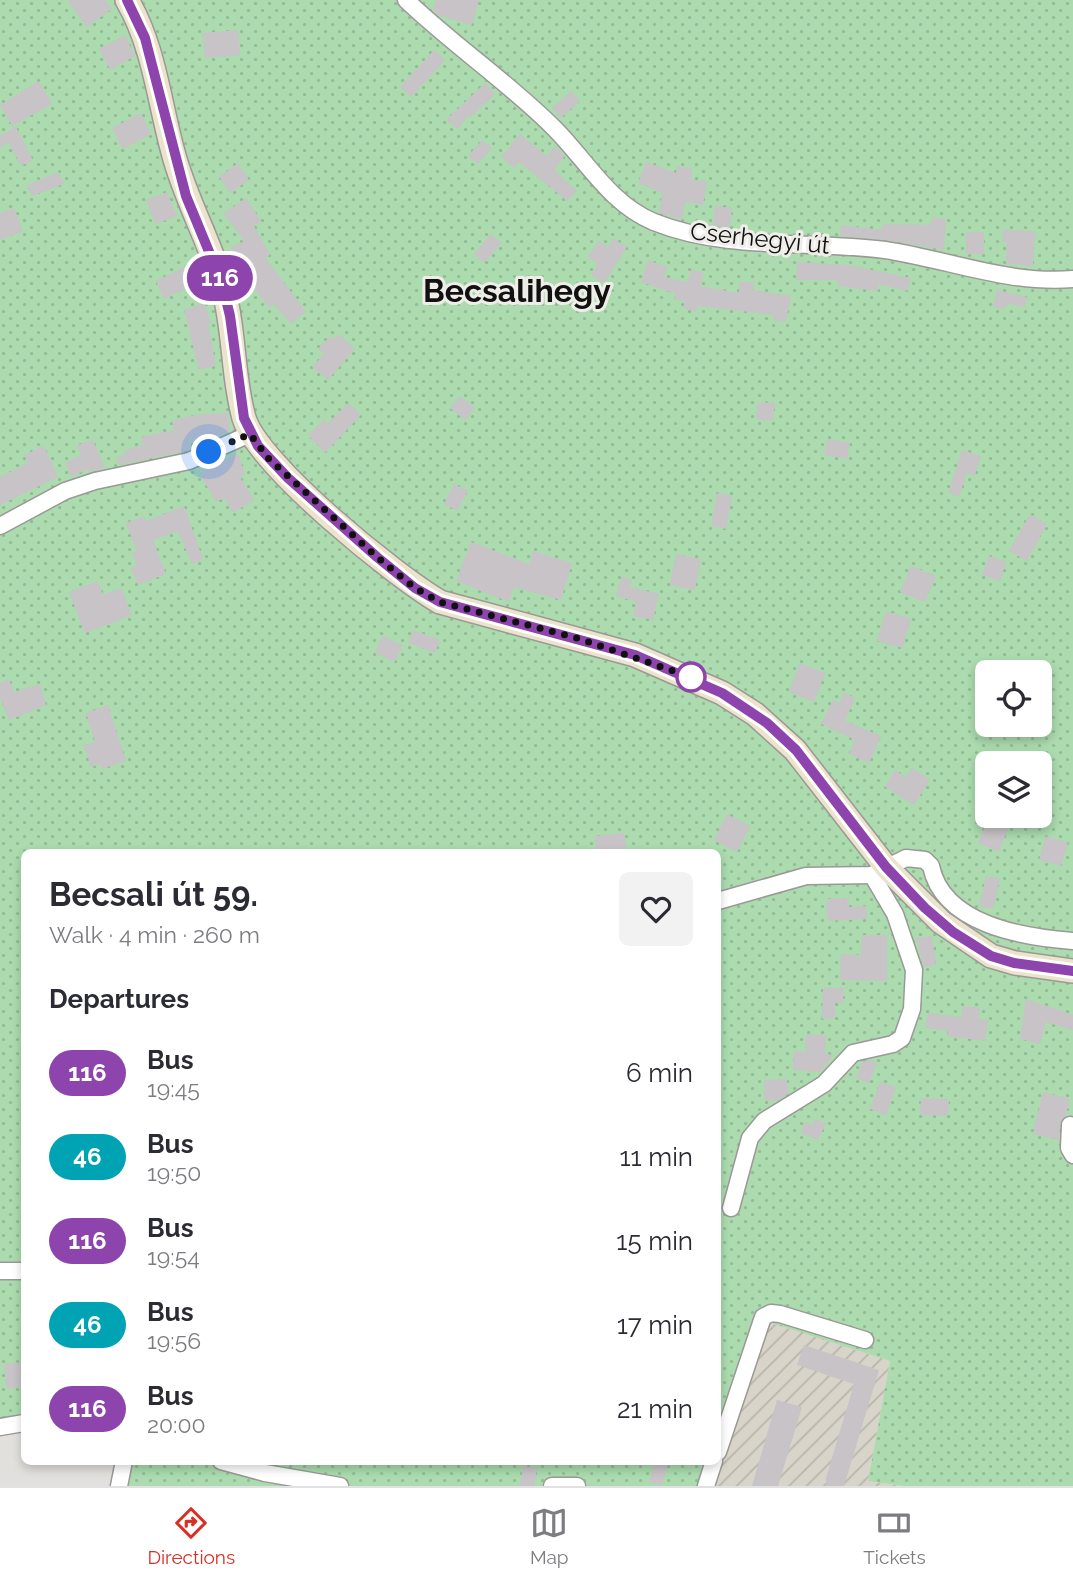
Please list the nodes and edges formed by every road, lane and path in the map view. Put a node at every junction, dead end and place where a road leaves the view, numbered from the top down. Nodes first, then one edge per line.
1 (127, 0) edge
2 (406, 0) edge
3 (1073, 279) edge
4 (250, 434) junction
5 (0, 526) edge
6 (879, 871) junction
7 (721, 900) edge
8 (1073, 941) edge
9 (1073, 971) edge
10 (1070, 1125) dead end
11 (1073, 1155) edge
12 (731, 1208) dead end
13 (0, 1271) edge
14 (21, 1271) edge
15 (864, 1340) dead end
16 (21, 1424) edge
17 (0, 1427) edge
18 (721, 1443) edge
19 (127, 1465) edge
20 (235, 1465) edge
21 (713, 1465) edge
22 (119, 1486) edge
23 (340, 1486) edge
24 (552, 1486) edge
25 (577, 1486) edge
26 (706, 1486) edge

1 - 4 main road
2 - 3 street, Cserhegyi út
4 - 5 street
4 - 6 main road
6 - 7 street
6 - 8 street
6 - 9 main road
6 - 12 street
10 - 11 street
13 - 14 street
15 - 18 street
16 - 17 street
19 - 22 street
20 - 23 street
21 - 26 street
24 - 25 street

